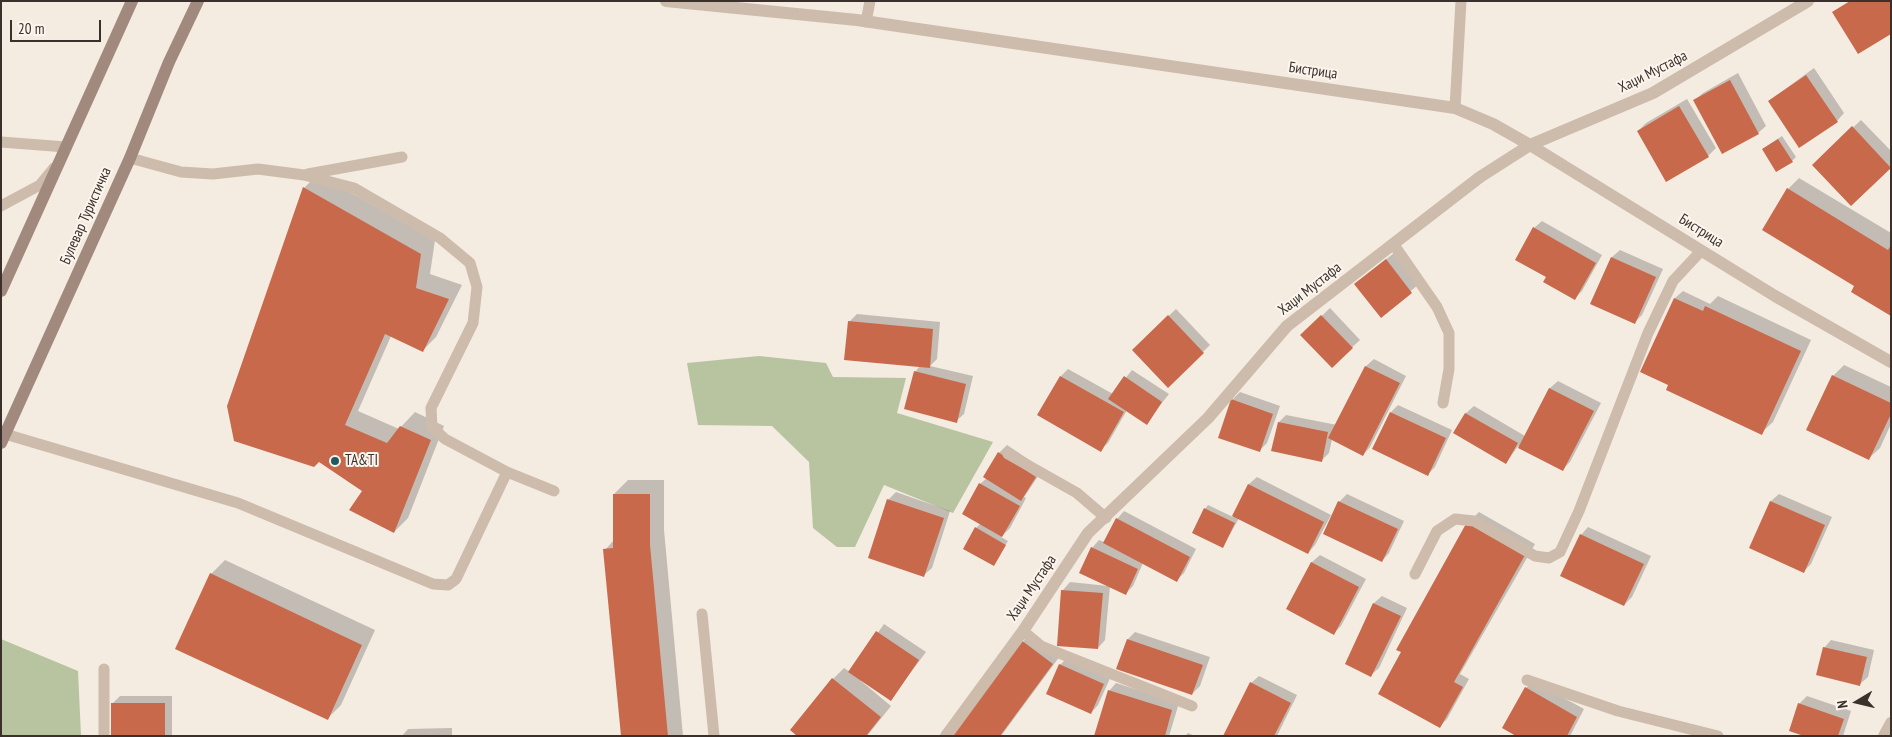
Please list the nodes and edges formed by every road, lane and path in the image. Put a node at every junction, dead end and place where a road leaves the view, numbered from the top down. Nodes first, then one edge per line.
1 (132, 1) edge
2 (198, 1) edge
3 (666, 1) edge
4 (870, 1) edge
5 (1461, 1) edge
6 (1801, 3) edge
7 (866, 22) junction
8 (1455, 108) junction
9 (1, 142) edge
10 (1530, 145) junction
11 (66, 147) junction
12 (402, 157) dead end
13 (130, 158) junction
14 (60, 161) junction
15 (304, 175) junction
16 (1, 206) edge
17 (1394, 245) junction
18 (1701, 250) junction
19 (1, 291) edge
20 (1891, 362) edge
21 (1443, 403) dead end
22 (3, 439) edge
23 (1008, 454) dead end
24 (507, 472) junction
25 (554, 491) dead end
26 (1106, 518) junction
27 (1415, 574) dead end
28 (702, 614) dead end
29 (1023, 631) junction
30 (104, 669) dead end
31 (1526, 680) dead end
32 (1192, 706) dead end
33 (1891, 723) edge
34 (104, 736) edge
35 (714, 736) edge
36 (946, 736) edge
37 (1718, 736) edge
38 (1884, 736) edge

1 - 11 main road
2 - 13 main road, Булевар Туристичка
3 - 7 street, Бистрица
4 - 7 lane
5 - 8 lane
6 - 10 street, Хаџи Мустафа
7 - 8 street, Бистрица
8 - 10 street, Бистрица
9 - 11 lane
10 - 17 street, Хаџи Мустафа
10 - 18 street, Бистрица
11 - 14 main road
12 - 15 lane
13 - 15 lane
13 - 22 main road, Булевар Туристичка
14 - 16 lane
14 - 19 main road
15 - 24 lane
17 - 21 lane
17 - 26 street, Хаџи Мустафа
18 - 20 street, Бистрица
18 - 27 lane
22 - 24 lane
23 - 26 lane
24 - 25 lane
26 - 29 street, Хаџи Мустафа
28 - 35 lane
29 - 32 lane
29 - 36 street, Хаџи Мустафа
30 - 34 lane
31 - 37 lane
33 - 38 street

